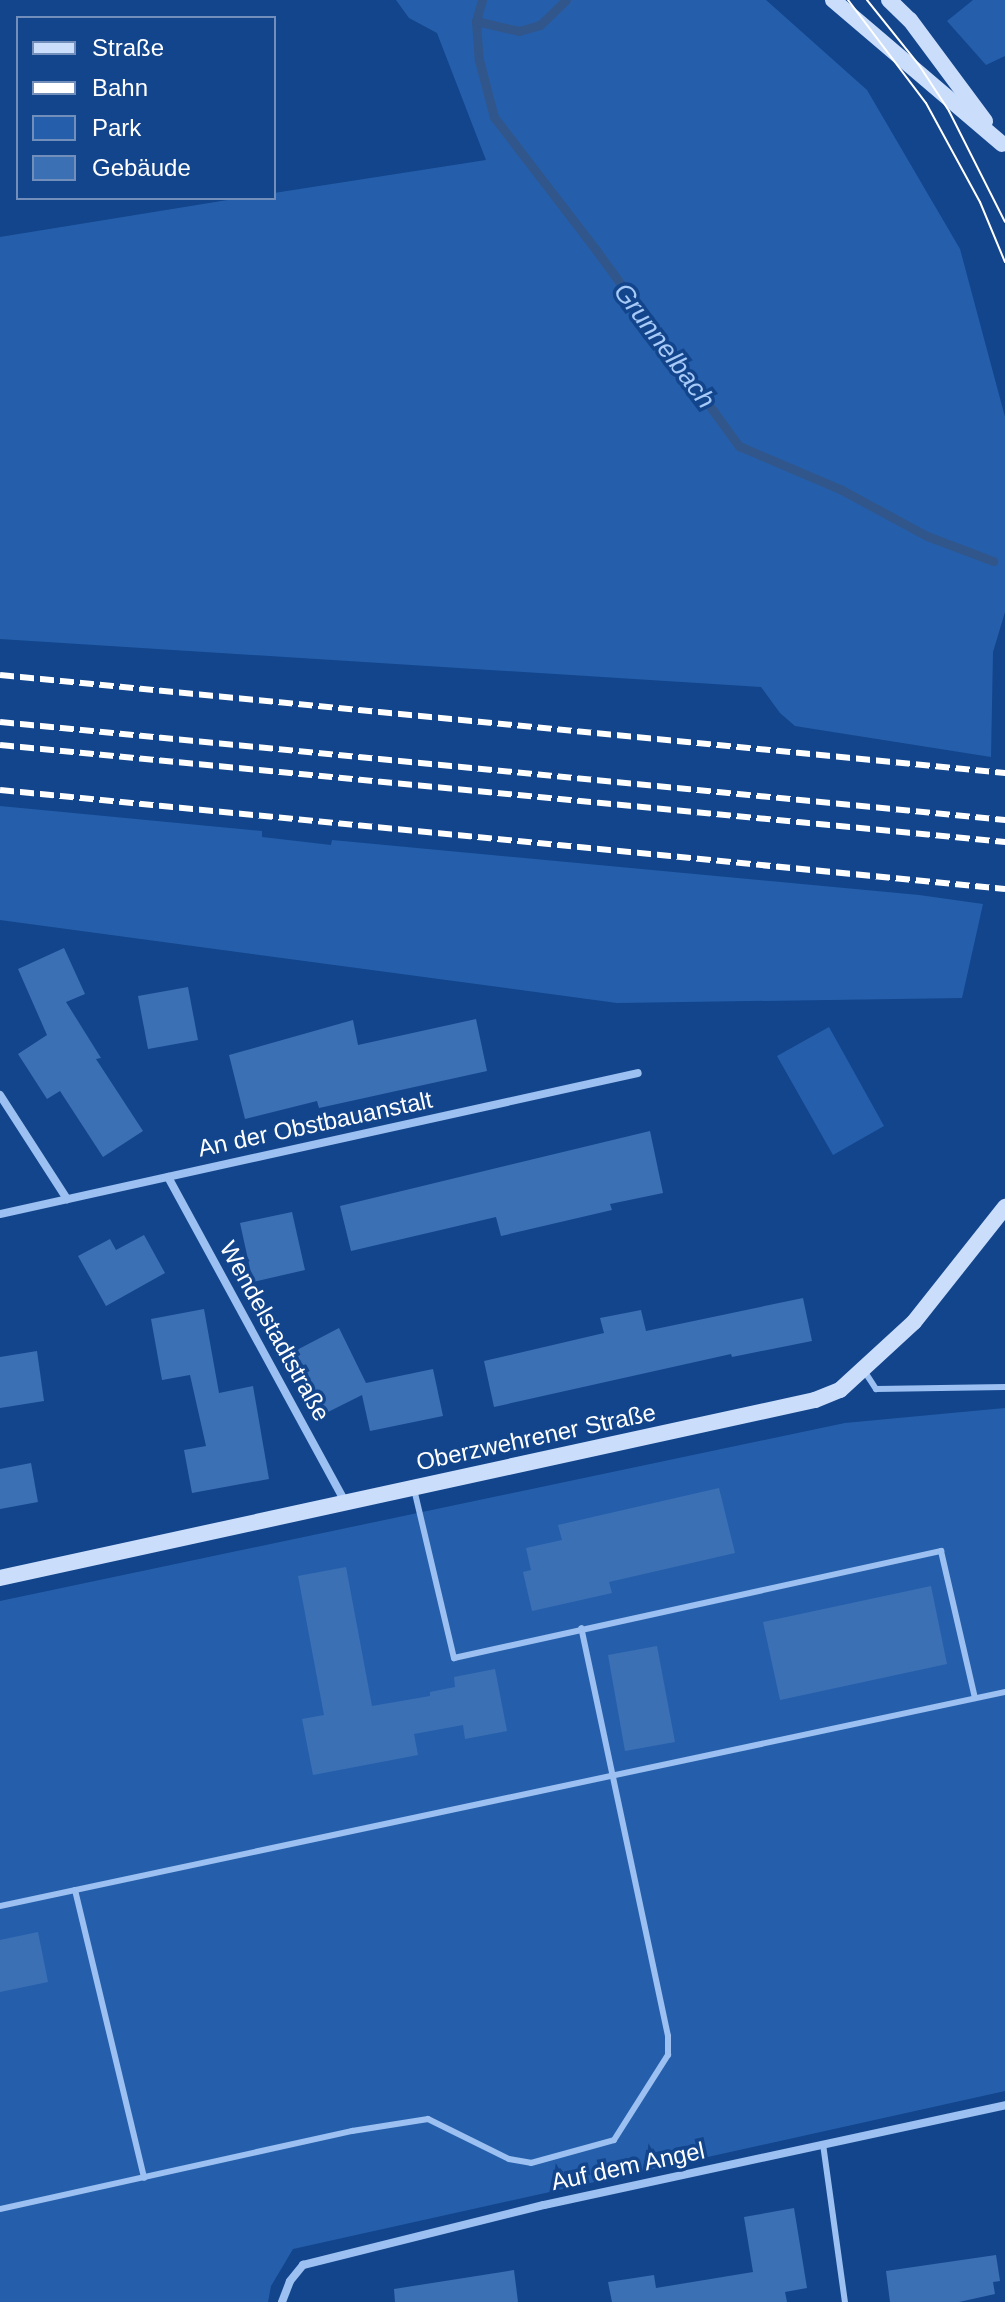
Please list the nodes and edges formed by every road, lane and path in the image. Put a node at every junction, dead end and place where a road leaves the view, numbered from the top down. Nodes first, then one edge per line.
1 (833, 0) edge
2 (889, 0) edge
3 (1004, 146) edge
4 (638, 1073) dead end
5 (0, 1095) edge
6 (168, 1177) junction
7 (67, 1199) junction
8 (1005, 1207) edge
9 (0, 1214) edge
10 (863, 1369) junction
11 (1005, 1387) edge
12 (414, 1489) junction
13 (346, 1503) junction
14 (0, 1578) edge
15 (581, 1628) junction
16 (1005, 1692) edge
17 (975, 1698) junction
18 (613, 1775) junction
19 (75, 1890) junction
20 (0, 1906) edge
21 (1005, 2105) edge
22 (823, 2144) junction
23 (144, 2178) junction
24 (0, 2209) edge
25 (282, 2302) edge
26 (845, 2302) edge

1 - 3 main road
2 - 3 main road
4 - 6 street, An der Obstbauanstalt
5 - 7 street
6 - 7 street, An der Obstbauanstalt
6 - 13 street, Wendelstadtstraße
7 - 9 street, An der Obstbauanstalt
8 - 10 main road, Oberzwehrener Straße
10 - 11 lane
10 - 12 main road, Oberzwehrener Straße
12 - 13 main road, Oberzwehrener Straße
12 - 15 lane
13 - 14 main road, Oberzwehrener Straße
15 - 17 lane
15 - 18 lane
16 - 17 lane
17 - 18 lane
18 - 19 lane
18 - 23 lane
19 - 20 lane
19 - 23 lane
21 - 22 street, Auf dem Angel
22 - 25 street, Auf dem Angel
22 - 26 lane
23 - 24 lane

